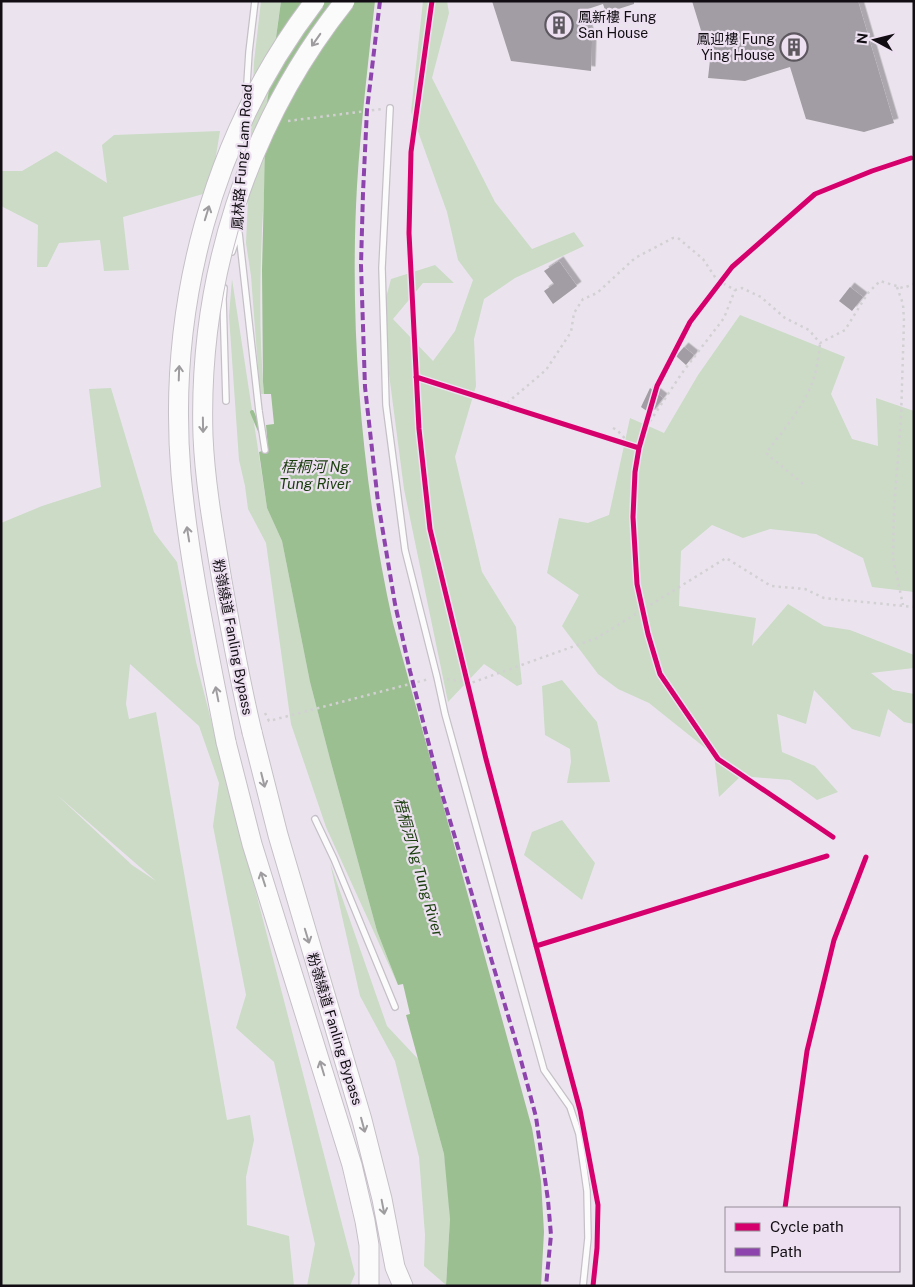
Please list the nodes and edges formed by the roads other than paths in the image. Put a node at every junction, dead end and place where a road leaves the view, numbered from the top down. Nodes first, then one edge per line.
1 (255, 1) edge
2 (315, 1) edge
3 (345, 1) edge
4 (390, 108) dead end
5 (239, 231) junction
6 (230, 259) dead end
7 (225, 284) dead end
8 (226, 401) dead end
9 (265, 450) dead end
10 (316, 819) dead end
11 (395, 1007) dead end
12 (369, 1286) edge
13 (403, 1286) edge
14 (583, 1286) edge

1 - 5 lane, 鳳林路 Fung Lam Road
12 -> 2 main road, 粉嶺繞道 Fanling Bypass, bridge
3 -> 13 main road, 粉嶺繞道 Fanling Bypass, bridge
4 - 14 lane
5 - 6 lane, 鳳林路 Fung Lam Road
5 - 9 lane
7 - 8 lane
10 - 11 lane

